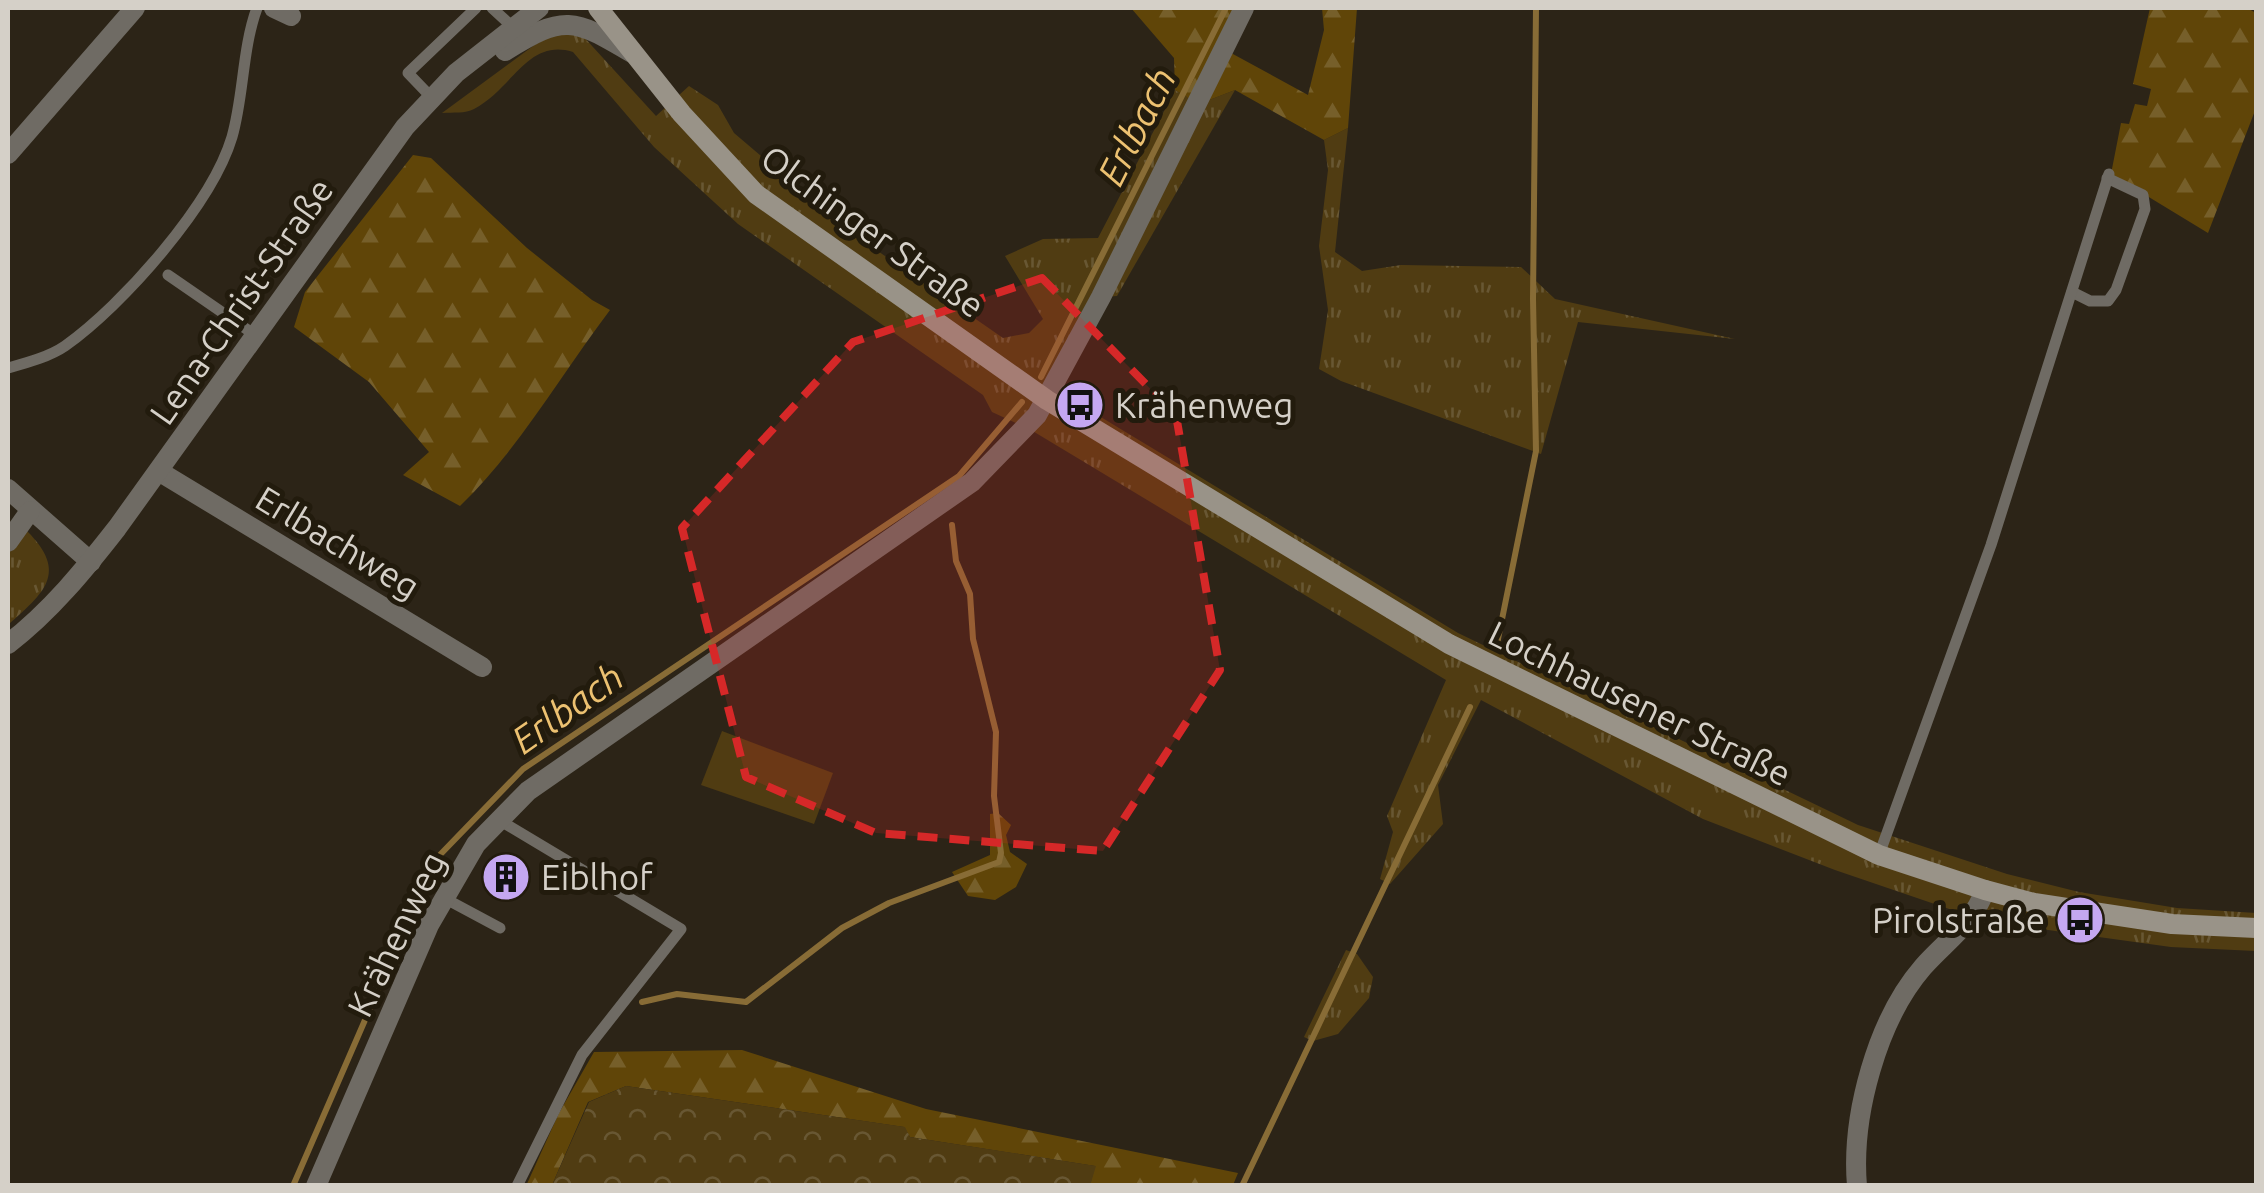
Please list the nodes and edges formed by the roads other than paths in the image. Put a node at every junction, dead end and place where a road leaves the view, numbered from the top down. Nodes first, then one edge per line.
1 (135, 8) edge
2 (257, 8) edge
3 (476, 8) edge
4 (492, 8) edge
5 (539, 8) edge
6 (598, 8) edge
7 (1244, 8) edge
8 (515, 30) junction
9 (636, 56) junction
10 (432, 98) junction
11 (8, 154) edge
12 (168, 275) dead end
13 (2072, 292) junction
14 (255, 335) junction
15 (8, 368) edge
16 (1048, 400) junction
17 (160, 472) junction
18 (8, 488) edge
19 (30, 512) junction
20 (8, 542) edge
21 (91, 562) junction
22 (8, 644) edge
23 (482, 667) dead end
24 (499, 820) junction
25 (1879, 854) junction
26 (1985, 890) junction
27 (444, 898) junction
28 (500, 928) dead end
29 (2256, 928) edge
30 (316, 1186) edge
31 (518, 1186) edge
32 (1857, 1186) edge

1 - 11 street
2 - 15 lane
3 - 10 lane
4 - 8 lane
5 - 8 street, Lena-Christ-Straße
6 - 9 main road, Olchinger Straße
7 - 16 street, Krähenweg
8 - 10 street, Lena-Christ-Straße
9 - 10 street
9 - 16 main road, Olchinger Straße
10 - 14 street, Lena-Christ-Straße
12 - 14 lane
13 - 13 lane
13 - 25 lane
14 - 17 street, Lena-Christ-Straße
16 - 24 street, Krähenweg
16 - 25 main road, Lochhausener Straße
17 - 21 street, Lena-Christ-Straße
17 - 23 street, Erlbachweg
18 - 19 street
19 - 20 street
19 - 21 street
21 - 22 street, Lena-Christ-Straße
24 - 27 street, Krähenweg
24 - 31 lane
25 - 26 main road, Lochhausener Straße
26 - 29 main road, Lochhausener Straße
26 - 32 street
27 - 28 lane
27 - 30 street, Krähenweg

